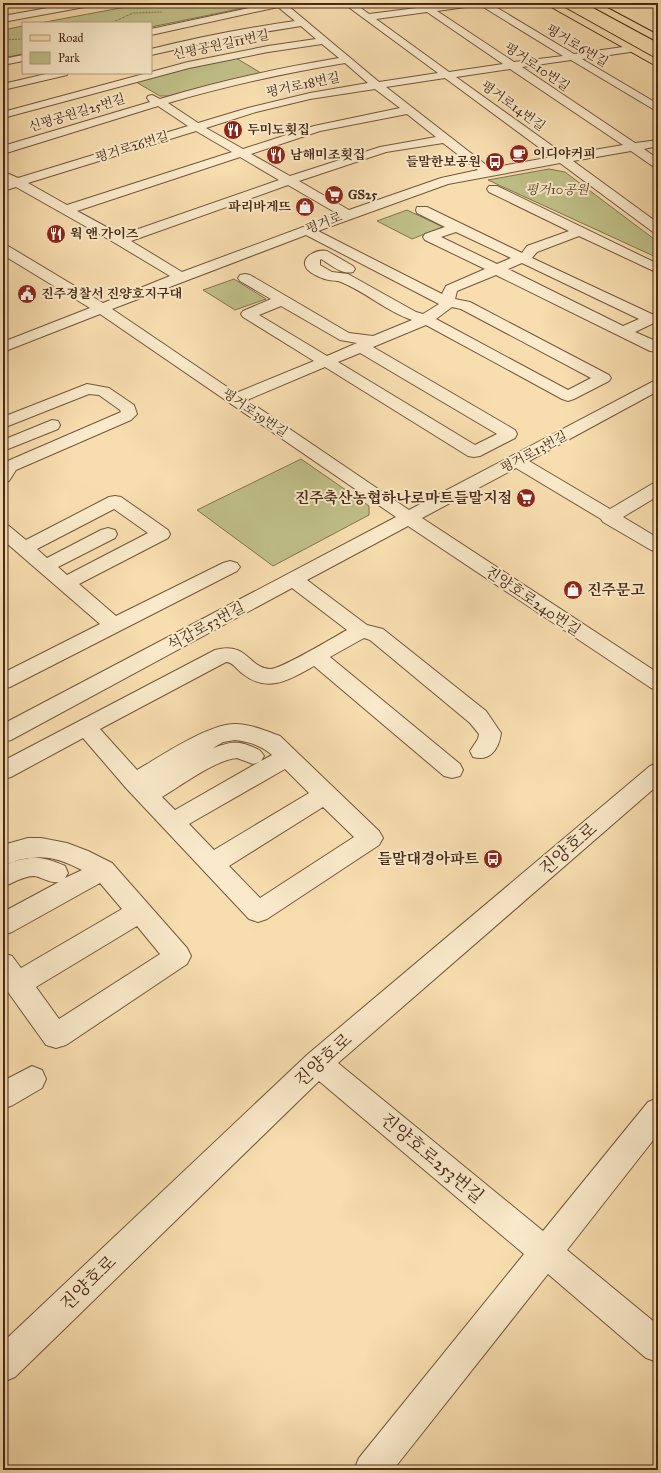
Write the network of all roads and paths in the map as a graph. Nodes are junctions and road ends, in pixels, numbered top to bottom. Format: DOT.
graph roads {
  1 [pos="90,3"];
  2 [pos="283,3"];
  3 [pos="348,3"];
  4 [pos="478,3"];
  5 [pos="483,3"];
  6 [pos="549,3"];
  7 [pos="560,3"];
  8 [pos="578,3"];
  9 [pos="591,3"];
  10 [pos="428,10"];
  11 [pos="368,17"];
  12 [pos="3,19"];
  13 [pos="303,23"];
  14 [pos="152,32"];
  15 [pos="22,39"];
  16 [pos="658,39"];
  17 [pos="3,40"];
  18 [pos="324,41"];
  19 [pos="658,47"];
  20 [pos="630,49"];
  21 [pos="152,52"];
  22 [pos="571,57"];
  23 [pos="22,58"];
  24 [pos="658,59"];
  25 [pos="347,60"];
  26 [pos="3,62"];
  27 [pos="658,64"];
  28 [pos="510,66"];
  29 [pos="58,74"];
  30 [pos="113,74"];
  31 [pos="447,75"];
  32 [pos="125,81"];
  33 [pos="377,85"];
  34 [pos="3,86"];
  35 [pos="159,102"];
  36 [pos="658,109"];
  37 [pos="409,110"];
  38 [pos="3,115"];
  39 [pos="196,127"];
  40 [pos="445,139"];
  41 [pos="658,142"];
  42 [pos="632,147"];
  43 [pos="3,150"];
  44 [pos="242,153"];
  45 [pos="562,159"];
  46 [pos="658,164"];
  47 [pos="488,172"];
  48 [pos="3,175"];
  49 [pos="289,180"];
  50 [pos="17,183"];
  51 [pos="3,187"];
  52 [pos="493,189"];
  53 [pos="66,210"];
  54 [pos="422,210"];
  55 [pos="348,215"];
  56 [pos="456,227"];
  57 [pos="658,229"];
  58 [pos="306,230"];
  59 [pos="580,231"];
  60 [pos="120,240"];
  61 [pos="3,249"];
  62 [pos="522,258"];
  63 [pos="348,269"];
  64 [pos="497,269"];
  65 [pos="658,269"];
  66 [pos="181,277"];
  67 [pos="245,278"];
  68 [pos="282,300"];
  69 [pos="447,302"];
  70 [pos="101,308"];
  71 [pos="425,320"];
  72 [pos="655,320"];
  73 [pos="623,332"];
  74 [pos="368,344"];
  75 [pos="3,347"];
  76 [pos="658,347"];
  77 [pos="326,362"];
  78 [pos="658,385"];
  79 [pos="235,399"];
  80 [pos="3,423"];
  81 [pos="52,425"];
  82 [pos="3,446"];
  83 [pos="517,461"];
  84 [pos="5,469"];
  85 [pos="658,488"];
  86 [pos="409,518"];
  87 [pos="609,518"];
  88 [pos="3,530"];
  89 [pos="108,534"];
  90 [pos="658,546"];
  91 [pos="24,548"];
  92 [pos="45,566"];
  93 [pos="230,567"];
  94 [pos="293,579"];
  95 [pos="66,583"];
  96 [pos="115,626"];
  97 [pos="361,631"];
  98 [pos="316,656"];
  99 [pos="3,682"];
  100 [pos="658,683"];
  101 [pos="86,727"];
  102 [pos="3,734"];
  103 [pos="481,751"];
  104 [pos="253,756"];
  105 [pos="287,757"];
  106 [pos="452,770"];
  107 [pos="3,771"];
  108 [pos="658,772"];
  109 [pos="141,788"];
  110 [pos="325,795"];
  111 [pos="173,822"];
  112 [pos="3,856"];
  113 [pos="212,864"];
  114 [pos="103,870"];
  115 [pos="56,873"];
  116 [pos="3,877"];
  117 [pos="139,912"];
  118 [pos="3,924"];
  119 [pos="10,974"];
  120 [pos="318,1063"];
  121 [pos="32,1079"];
  122 [pos="3,1096"];
  123 [pos="658,1112"];
  124 [pos="546,1252"];
  125 [pos="658,1346"];
  126 [pos="3,1365"];
  127 [pos="372,1470"];
  1 -- 12 [label="street"];
  2 -- 13 [label="street"];
  2 -- 14 [label="street"];
  3 -- 11 [label="street, 평거로14번길"];
  4 -- 10 [label="street"];
  5 -- 22 [label="street, 평거로6번길"];
  6 -- 20 [label="main road"];
  7 -- 24 [label="main road"];
  8 -- 19 [label="main road"];
  9 -- 16 [label="main road"];
  10 -- 11 [label="street"];
  10 -- 28 [label="street, 평거로10번길"];
  11 -- 31 [label="street, 평거로14번길"];
  13 -- 18 [label="street"];
  13 -- 21 [label="street, 신평공원길11번길"];
  15 -- 17 [label="path"];
  18 -- 25 [label="street"];
  18 -- 32 [label="street, 신평공원길11번길"];
  20 -- 22 [label="street, 평거로18번길"];
  20 -- 27 [label="main road"];
  22 -- 28 [label="street, 평거로18번길"];
  22 -- 36 [label="street, 평거로6번길"];
  23 -- 26 [label="street"];
  25 -- 33 [label="street"];
  25 -- 35 [label="street"];
  28 -- 31 [label="street, 평거로18번길"];
  28 -- 42 [label="street, 평거로10번길"];
  29 -- 34 [label="street"];
  30 -- 32 [label="street, 신평공원길25번길"];
  31 -- 33 [label="street, 평거로18번길"];
  31 -- 45 [label="street, 평거로14번길"];
  32 -- 35 [label="street, 신평공원길25번길"];
  32 -- 38 [label="street, 신평공원길25번길"];
  33 -- 37 [label="street"];
  33 -- 39 [label="street, 평거로18번길"];
  35 -- 39 [label="street, 신평공원길25번길"];
  35 -- 43 [label="street, 신평공원길25번길"];
  37 -- 40 [label="street"];
  37 -- 44 [label="street"];
  39 -- 44 [label="street"];
  39 -- 50 [label="street, 평거로26번길"];
  40 -- 47 [label="street"];
  40 -- 49 [label="street"];
  41 -- 42 [label="street, 평거로"];
  42 -- 45 [label="street, 평거로"];
  42 -- 46 [label="street, 평거로10번길"];
  44 -- 49 [label="street"];
  44 -- 53 [label="street"];
  45 -- 47 [label="street, 평거로"];
  45 -- 57 [label="street"];
  47 -- 55 [label="street, 평거로"];
  48 -- 50 [label="street"];
  49 -- 55 [label="street"];
  49 -- 60 [label="street"];
  50 -- 51 [label="street, 평거로26번길"];
  50 -- 53 [label="street"];
  52 -- 59 [label="street"];
  53 -- 60 [label="street"];
  54 -- 56 [label="street"];
  55 -- 58 [label="street, 평거로"];
  56 -- 62 [label="street"];
  56 -- 64 [label="street"];
  58 -- 66 [label="street, 평거로"];
  58 -- 69 [label="street"];
  59 -- 62 [label="street"];
  59 -- 65 [label="street"];
  60 -- 66 [label="street"];
  61 -- 70 [label="street, 평거로39번길"];
  62 -- 64 [label="street"];
  62 -- 72 [label="street"];
  63 -- 71 [label="street"];
  64 -- 69 [label="street"];
  64 -- 73 [label="street"];
  66 -- 70 [label="street, 평거로"];
  67 -- 68 [label="street"];
  68 -- 74 [label="street"];
  68 -- 77 [label="street"];
  69 -- 71 [label="street"];
  69 -- 71 [label="street"];
  70 -- 75 [label="street, 평거로"];
  70 -- 79 [label="street, 평거로39번길"];
  71 -- 74 [label="street"];
  72 -- 73 [label="street"];
  73 -- 76 [label="street"];
  74 -- 77 [label="street"];
  74 -- 77 [label="street"];
  77 -- 79 [label="street"];
  78 -- 83 [label="street, 평거로13번길"];
  79 -- 86 [label="street, 평거로39번길"];
  80 -- 84 [label="street"];
  81 -- 82 [label="street"];
  83 -- 86 [label="street, 평거로13번길"];
  83 -- 87 [label="street"];
  85 -- 87 [label="street"];
  86 -- 94 [label="street, 석갑로53번길"];
  86 -- 100 [label="street, 진양호로240번길"];
  87 -- 90 [label="street"];
  88 -- 91 [label="street"];
  89 -- 92 [label="street"];
  91 -- 92 [label="street"];
  91 -- 95 [label="street"];
  92 -- 95 [label="street"];
  93 -- 96 [label="street"];
  94 -- 97 [label="street"];
  94 -- 102 [label="street, 석갑로53번길"];
  95 -- 96 [label="street"];
  96 -- 99 [label="street"];
  97 -- 98 [label="street"];
  97 -- 103 [label="street"];
  98 -- 101 [label="street"];
  98 -- 106 [label="street"];
  101 -- 107 [label="street"];
  101 -- 109 [label="street"];
  104 -- 109 [label="street"];
  105 -- 109 [label="street"];
  105 -- 110 [label="street"];
  105 -- 111 [label="street"];
  108 -- 120 [label="street, 진양호로"];
  109 -- 111 [label="street"];
  110 -- 113 [label="street"];
  110 -- 113 [label="street"];
  111 -- 113 [label="street"];
  112 -- 114 [label="street"];
  114 -- 117 [label="street"];
  114 -- 118 [label="street"];
  115 -- 116 [label="street"];
  117 -- 119 [label="street"];
  117 -- 119 [label="street"];
  120 -- 124 [label="street, 진양호로253번길"];
  120 -- 126 [label="street, 진양호로"];
  121 -- 122 [label="street"];
  123 -- 124 [label="street"];
  124 -- 125 [label="street, 진양호로253번길"];
  124 -- 127 [label="street"];
}
